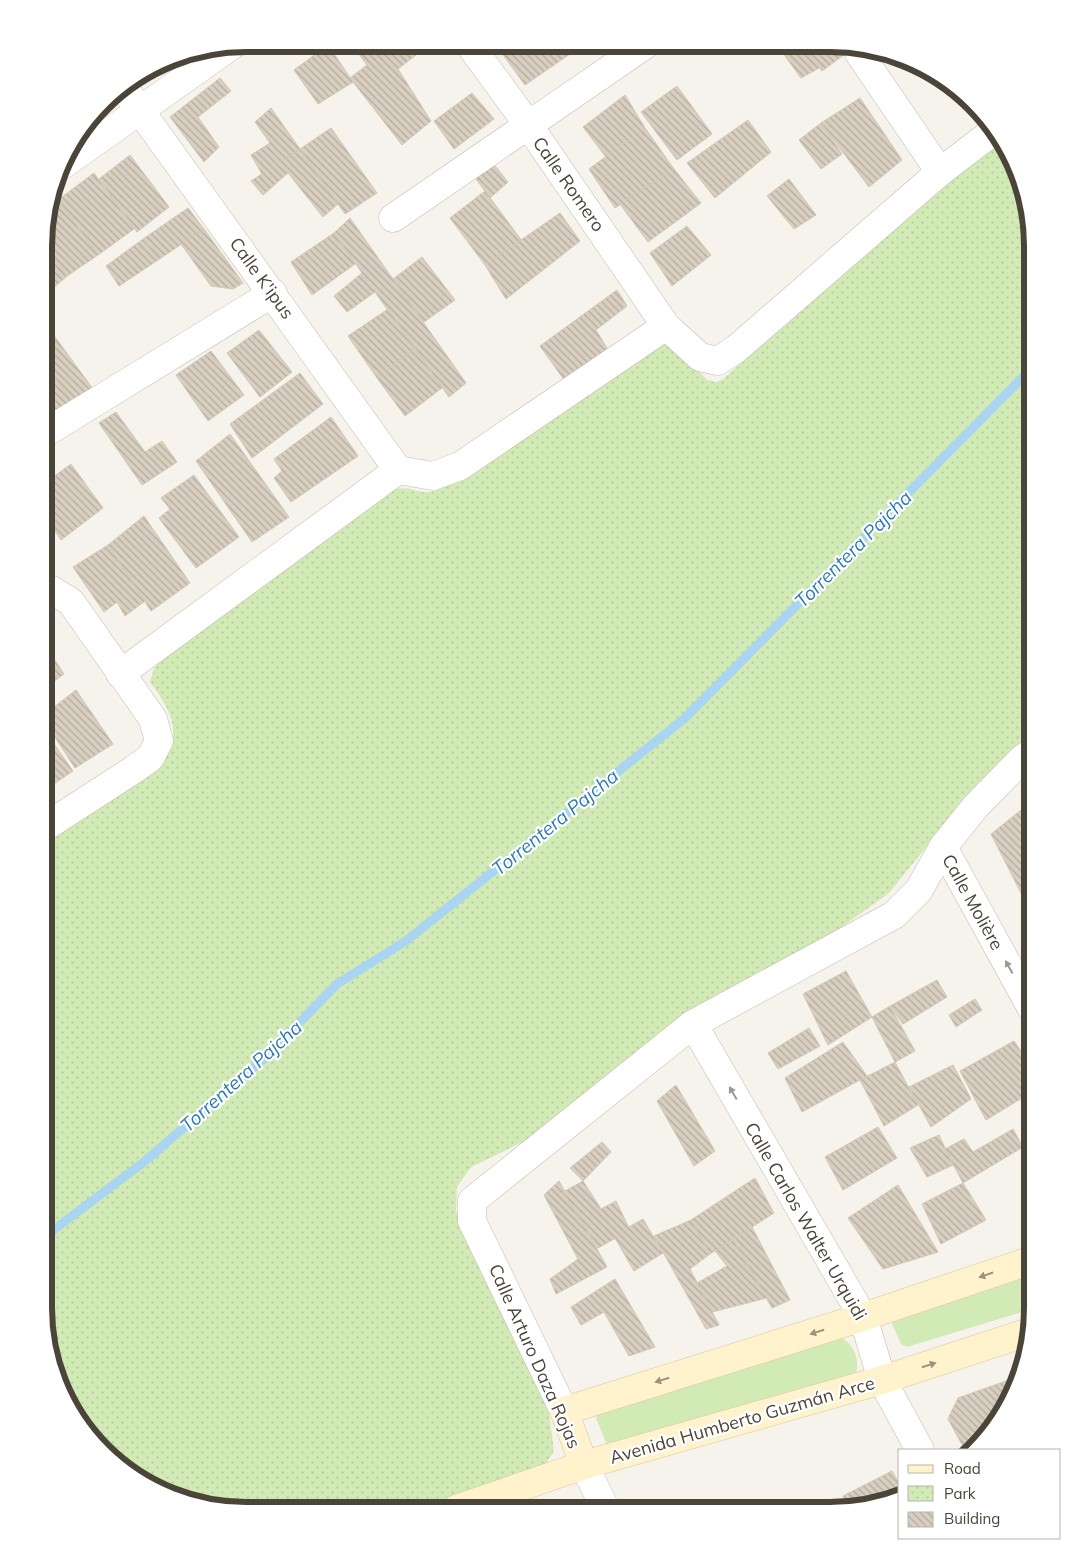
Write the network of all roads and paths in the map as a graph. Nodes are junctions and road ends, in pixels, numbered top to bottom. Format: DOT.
graph roads {
  1 [pos="475,52"];
  2 [pos="635,52"];
  3 [pos="219,54"];
  4 [pos="860,55"];
  5 [pos="128,93"];
  6 [pos="141,110"];
  7 [pos="529,126"];
  8 [pos="988,135"];
  9 [pos="76,156"];
  10 [pos="940,172"];
  11 [pos="393,218"];
  12 [pos="273,293"];
  13 [pos="666,326"];
  14 [pos="52,429"];
  15 [pos="398,470"];
  16 [pos="52,590"];
  17 [pos="120,674"];
  18 [pos="1024,758"];
  19 [pos="52,822"];
  20 [pos="943,847"];
  21 [pos="1024,994"];
  22 [pos="693,1024"];
  23 [pos="1024,1263"];
  24 [pos="863,1317"];
  25 [pos="1022,1335"];
  26 [pos="882,1380"];
  27 [pos="564,1411"];
  28 [pos="919,1449"];
  29 [pos="584,1466"];
  30 [pos="477,1502"];
  31 [pos="602,1502"];
  1 -- 7 [label="street, Calle Romero"];
  2 -- 7 [label="street"];
  3 -- 6 [label="street"];
  4 -- 10 [label="street"];
  5 -- 6 [label="street, Calle K'ipus"];
  6 -- 9 [label="street"];
  6 -- 12 [label="street, Calle K'ipus"];
  7 -- 11 [label="street"];
  7 -- 13 [label="street, Calle Romero"];
  8 -- 10 [label="street"];
  10 -- 13 [label="street, Calle Romero"];
  12 -- 14 [label="street"];
  12 -- 15 [label="street, Calle K'ipus"];
  13 -- 15 [label="street"];
  15 -- 17 [label="street"];
  16 -- 17 [label="street"];
  17 -- 19 [label="street"];
  18 -- 20 [label="street"];
  21 -- 20 [label="street, Calle Molière, one-way"];
  20 -- 22 [label="street"];
  24 -- 22 [label="street, Calle Carlos Walter Urquidi, one-way"];
  22 -- 27 [label="street, Calle Arturo Daza Rojas"];
  23 -- 24 [label="main road, one-way"];
  24 -- 26 [label="street, Calle Carlos Walter Urquidi"];
  24 -- 27 [label="main road, one-way"];
  26 -- 25 [label="main road, Avenida Humberto Guzmán Arce, one-way"];
  26 -- 28 [label="street, Calle Carlos Walter Urquidi"];
  26 -- 29 [label="main road, Avenida Humberto Guzmán Arce"];
  27 -- 29 [label="main road, Calle Arturo Daza Rojas"];
  29 -- 30 [label="main road, Avenida Humberto Guzmán Arce"];
  29 -- 31 [label="street, Calle Arturo Daza Rojas"];
}
